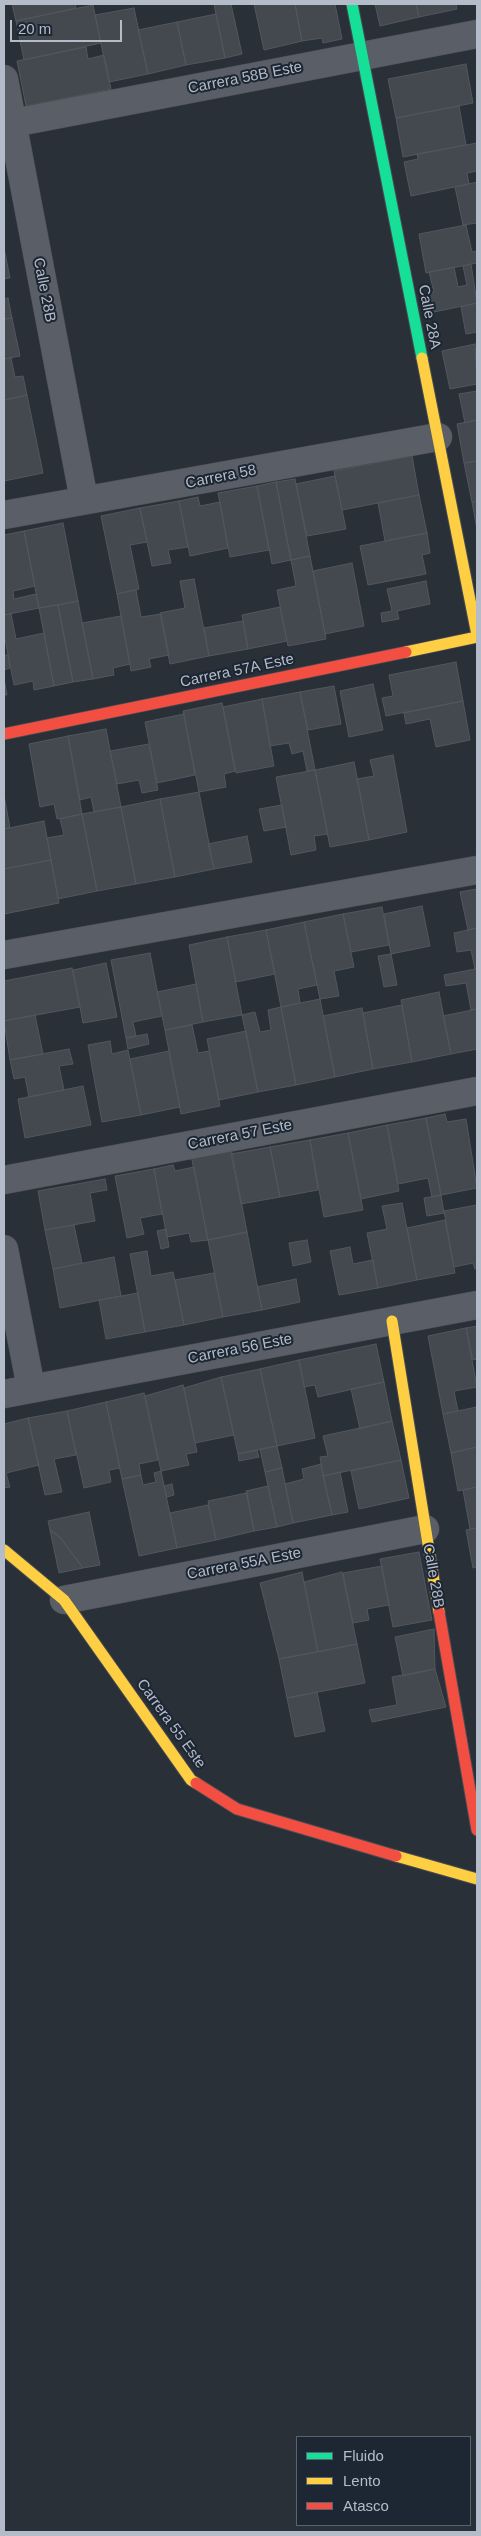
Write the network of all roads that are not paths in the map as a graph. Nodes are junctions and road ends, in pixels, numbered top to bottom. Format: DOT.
graph roads {
  1 [pos="352,4"];
  2 [pos="477,34"];
  3 [pos="362,56"];
  4 [pos="4,79"];
  5 [pos="13,123"];
  6 [pos="438,437"];
  7 [pos="84,500"];
  8 [pos="4,515"];
  9 [pos="477,636"];
  10 [pos="4,734"];
  11 [pos="477,870"];
  12 [pos="4,955"];
  13 [pos="477,1091"];
  14 [pos="4,1180"];
  15 [pos="4,1249"];
  16 [pos="477,1305"];
  17 [pos="392,1321"];
  18 [pos="31,1388"];
  19 [pos="4,1394"];
  20 [pos="425,1529"];
  21 [pos="4,1550"];
  22 [pos="64,1600"];
  23 [pos="477,1830"];
  24 [pos="477,1879"];
  1 -- 3 [label="street, Calle 28A"];
  2 -- 3 [label="street, Carrera 58B Este"];
  3 -- 5 [label="street, Carrera 58B Este"];
  3 -- 6 [label="street, Calle 28A"];
  4 -- 5 [label="street, Calle 28B"];
  5 -- 7 [label="street, Calle 28B"];
  6 -- 7 [label="street, Carrera 58"];
  6 -- 9 [label="street, Calle 28A"];
  7 -- 8 [label="street, Carrera 58"];
  9 -- 10 [label="street, Carrera 57A Este"];
  11 -- 12 [label="street"];
  13 -- 14 [label="street, Carrera 57 Este"];
  15 -- 18 [label="street"];
  16 -- 17 [label="street, Carrera 56 Este"];
  17 -- 18 [label="street, Carrera 56 Este"];
  17 -- 20 [label="street, Calle 28B"];
  18 -- 19 [label="street, Carrera 56 Este"];
  20 -- 22 [label="street, Carrera 55A Este"];
  20 -- 23 [label="street, Calle 28B"];
  21 -- 22 [label="street, Carrera 55 Este"];
  22 -- 24 [label="street, Carrera 55 Este"];
}
